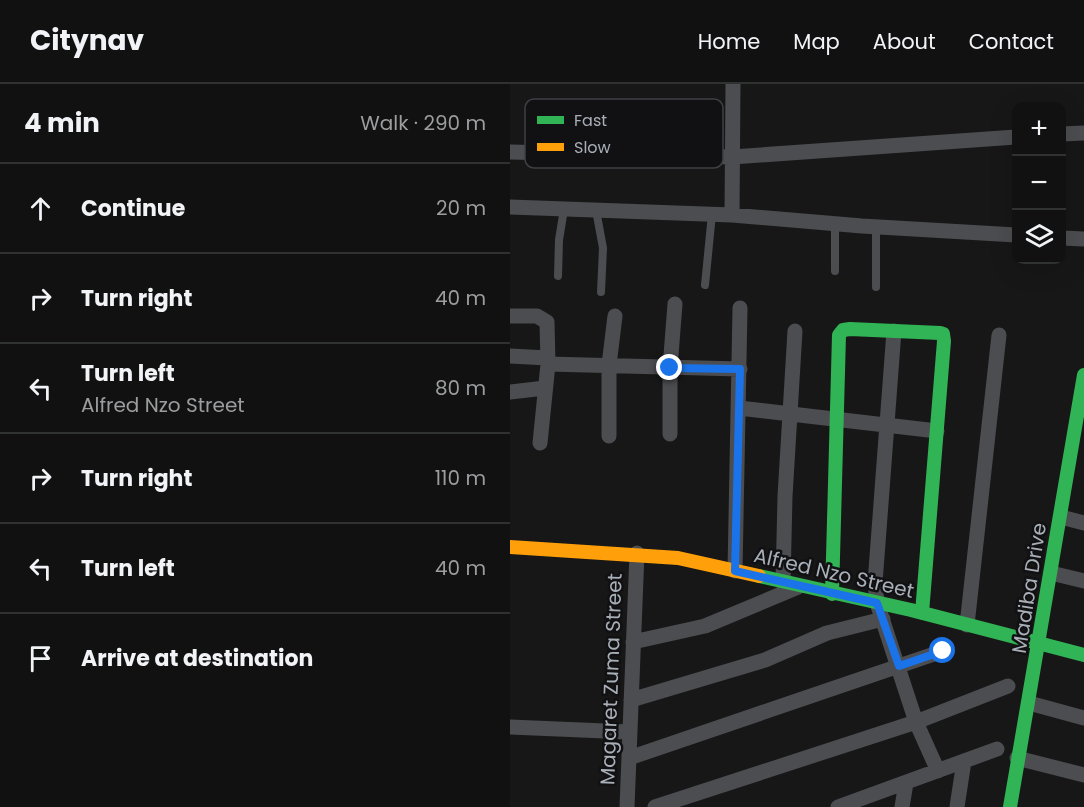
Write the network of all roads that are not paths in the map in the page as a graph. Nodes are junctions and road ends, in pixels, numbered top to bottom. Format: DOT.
graph roads {
  1 [pos="733,84"];
  2 [pos="1084,133"];
  3 [pos="1066,134"];
  4 [pos="1012,137"];
  5 [pos="510,152"];
  6 [pos="525,152"];
  7 [pos="723,157"];
  8 [pos="732,157"];
  9 [pos="510,207"];
  10 [pos="564,209"];
  11 [pos="596,210"];
  12 [pos="712,214"];
  13 [pos="732,214"];
  14 [pos="835,224"];
  15 [pos="876,227"];
  16 [pos="1012,236"];
  17 [pos="1066,238"];
  18 [pos="1084,239"];
  19 [pos="835,271"];
  20 [pos="558,276"];
  21 [pos="705,285"];
  22 [pos="876,287"];
  23 [pos="601,292"];
  24 [pos="675,304"];
  25 [pos="740,308"];
  26 [pos="510,316"];
  27 [pos="615,316"];
  28 [pos="795,331"];
  29 [pos="894,331"];
  30 [pos="999,335"];
  31 [pos="510,356"];
  32 [pos="548,361"];
  33 [pos="609,365"];
  34 [pos="670,368"];
  35 [pos="740,369"];
  36 [pos="1084,375"];
  37 [pos="545,388"];
  38 [pos="510,392"];
  39 [pos="739,408"];
  40 [pos="1081,411"];
  41 [pos="789,414"];
  42 [pos="836,421"];
  43 [pos="888,427"];
  44 [pos="937,431"];
  45 [pos="670,434"];
  46 [pos="609,436"];
  47 [pos="540,443"];
  48 [pos="1077,462"];
  49 [pos="1060,518"];
  50 [pos="1084,523"];
  51 [pos="510,547"];
  52 [pos="637,553"];
  53 [pos="735,571"];
  54 [pos="1051,573"];
  55 [pos="1084,581"];
  56 [pos="791,585"];
  57 [pos="832,594"];
  58 [pos="877,603"];
  59 [pos="921,613"];
  60 [pos="883,619"];
  61 [pos="967,625"];
  62 [pos="633,642"];
  63 [pos="1040,644"];
  64 [pos="943,651"];
  65 [pos="1084,655"];
  66 [pos="899,666"];
  67 [pos="1008,686"];
  68 [pos="631,700"];
  69 [pos="1029,703"];
  70 [pos="1084,718"];
  71 [pos="916,722"];
  72 [pos="510,727"];
  73 [pos="629,732"];
  74 [pos="997,749"];
  75 [pos="629,758"];
  76 [pos="1017,758"];
  77 [pos="964,761"];
  78 [pos="938,771"];
  79 [pos="1084,776"];
  80 [pos="906,783"];
  81 [pos="841,806"];
  82 [pos="627,807"];
  83 [pos="655,807"];
  84 [pos="902,807"];
  85 [pos="957,807"];
  86 [pos="1010,807"];
  1 -- 8 [label="street"];
  2 -- 3 [label="street"];
  4 -- 8 [label="street"];
  5 -- 6 [label="street"];
  7 -- 8 [label="street"];
  8 -- 13 [label="street"];
  9 -- 10 [label="street"];
  10 -- 11 [label="street"];
  10 -- 20 [label="lane"];
  11 -- 12 [label="street"];
  11 -- 23 [label="lane"];
  12 -- 13 [label="street"];
  12 -- 21 [label="lane"];
  13 -- 14 [label="street"];
  14 -- 15 [label="street"];
  14 -- 19 [label="lane"];
  15 -- 16 [label="street"];
  15 -- 22 [label="lane"];
  17 -- 18 [label="street"];
  24 -- 34 [label="street"];
  25 -- 35 [label="street"];
  26 -- 32 [label="street"];
  27 -- 33 [label="street"];
  28 -- 41 [label="street"];
  29 -- 42 [label="street"];
  29 -- 43 [label="street"];
  29 -- 44 [label="street"];
  30 -- 61 [label="street"];
  31 -- 32 [label="street"];
  32 -- 33 [label="street"];
  32 -- 37 [label="street"];
  33 -- 34 [label="street"];
  33 -- 46 [label="street"];
  34 -- 35 [label="street"];
  34 -- 45 [label="street"];
  35 -- 39 [label="street"];
  36 -- 40 [label="street, Madiba Drive"];
  37 -- 38 [label="street"];
  37 -- 47 [label="street"];
  39 -- 41 [label="street"];
  39 -- 53 [label="street"];
  40 -- 48 [label="street, Madiba Drive"];
  41 -- 42 [label="street"];
  41 -- 56 [label="street"];
  42 -- 43 [label="street"];
  42 -- 57 [label="street"];
  43 -- 44 [label="street"];
  43 -- 58 [label="street"];
  44 -- 59 [label="street"];
  48 -- 49 [label="street, Madiba Drive"];
  49 -- 50 [label="street"];
  49 -- 54 [label="street, Madiba Drive"];
  51 -- 52 [label="street, Alfred Nzo Street"];
  52 -- 53 [label="street, Alfred Nzo Street"];
  52 -- 62 [label="street, Magaret Zuma Street"];
  53 -- 56 [label="street, Alfred Nzo Street"];
  54 -- 55 [label="street"];
  54 -- 63 [label="street, Madiba Drive"];
  56 -- 57 [label="street, Alfred Nzo Street"];
  56 -- 62 [label="street"];
  57 -- 58 [label="street, Alfred Nzo Street"];
  58 -- 59 [label="street, Alfred Nzo Street"];
  58 -- 60 [label="street"];
  59 -- 61 [label="street, Alfred Nzo Street"];
  60 -- 66 [label="street"];
  60 -- 68 [label="street"];
  61 -- 63 [label="street, Alfred Nzo Street"];
  62 -- 68 [label="street, Magaret Zuma Street"];
  63 -- 65 [label="street, Alfred Nzo Street"];
  63 -- 69 [label="street, Madiba Drive"];
  64 -- 66 [label="street"];
  66 -- 71 [label="street"];
  66 -- 75 [label="street"];
  67 -- 71 [label="street"];
  68 -- 73 [label="street, Magaret Zuma Street"];
  69 -- 70 [label="street"];
  69 -- 76 [label="street, Madiba Drive"];
  71 -- 78 [label="street"];
  71 -- 83 [label="street"];
  72 -- 73 [label="street"];
  73 -- 75 [label="street, Magaret Zuma Street"];
  74 -- 77 [label="street"];
  75 -- 82 [label="street, Magaret Zuma Street"];
  76 -- 79 [label="street"];
  76 -- 86 [label="street, Madiba Drive"];
  77 -- 78 [label="street"];
  77 -- 85 [label="street"];
  78 -- 80 [label="street"];
  80 -- 81 [label="street"];
  80 -- 84 [label="street"];
}
